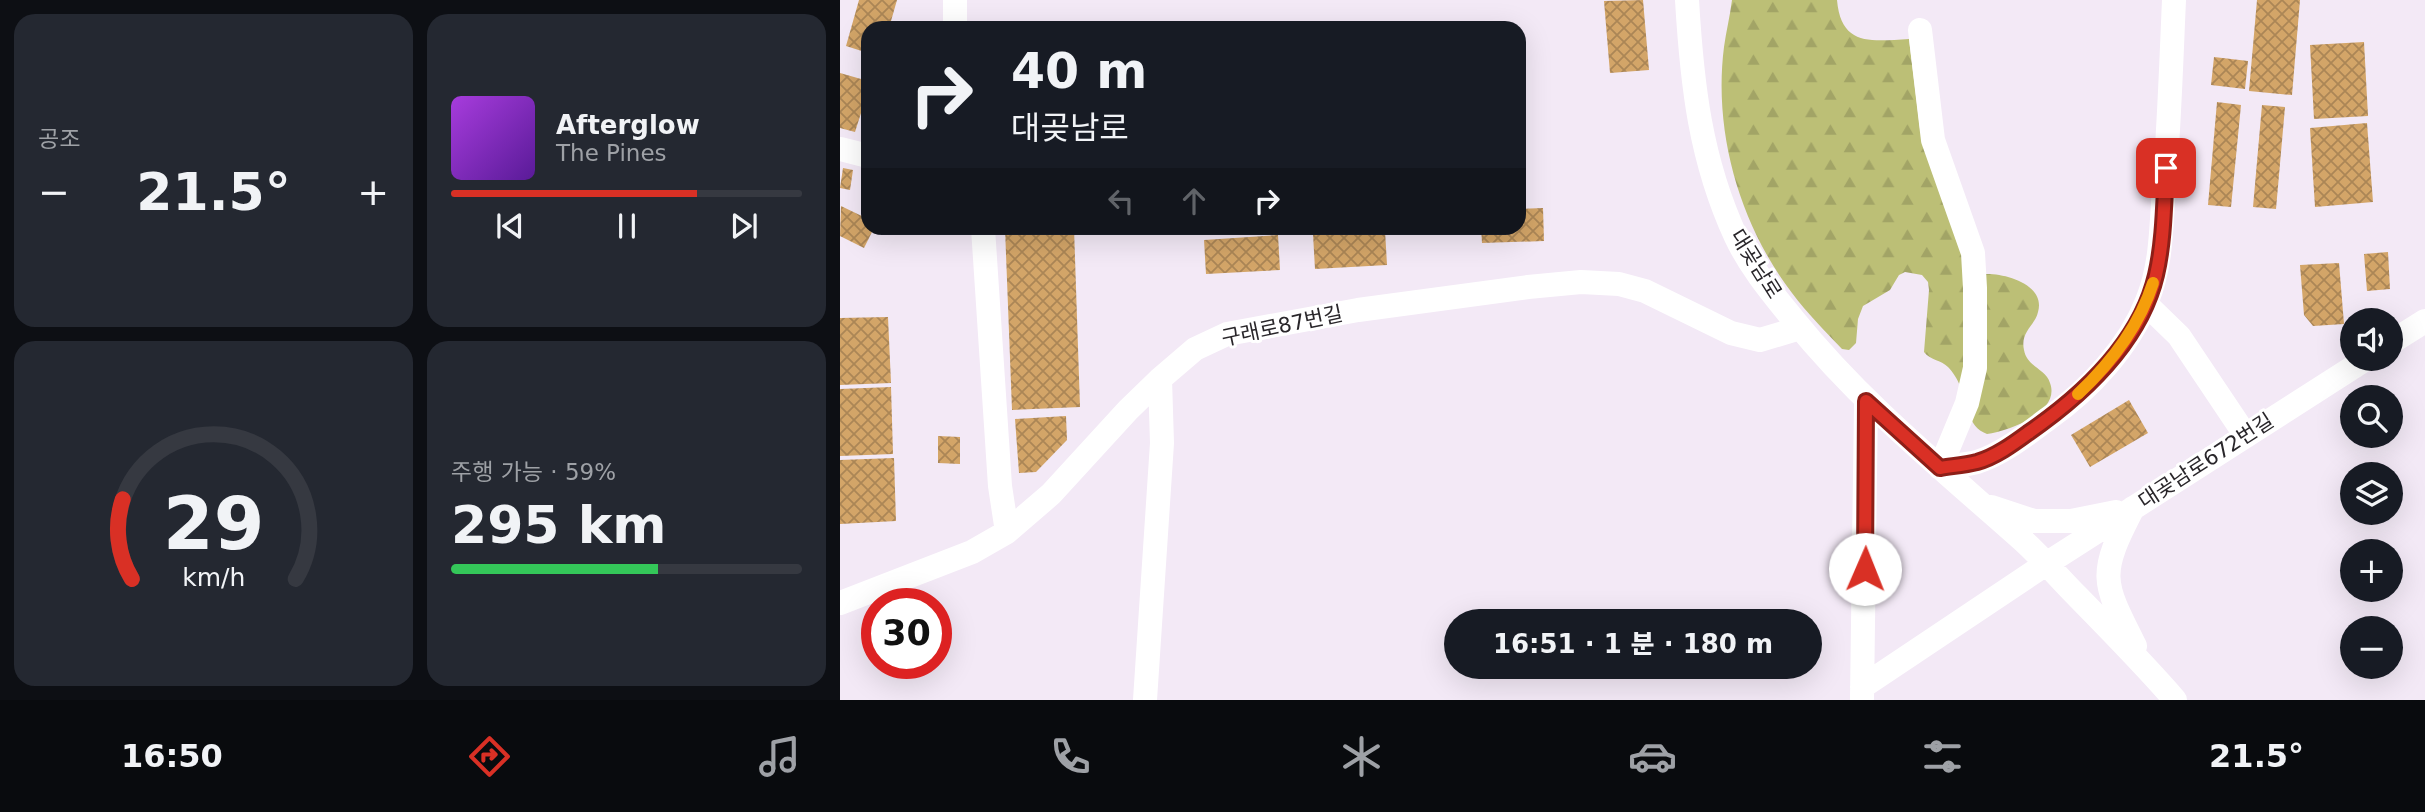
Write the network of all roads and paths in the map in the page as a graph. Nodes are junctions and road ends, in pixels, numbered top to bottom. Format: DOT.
graph roads {
  1 [pos="955,0"];
  2 [pos="1687,0"];
  3 [pos="2174,0"];
  4 [pos="956,21"];
  5 [pos="1920,30"];
  6 [pos="840,149"];
  7 [pos="861,154"];
  8 [pos="983,235"];
  9 [pos="2146,304"];
  10 [pos="2425,321"];
  11 [pos="1800,328"];
  12 [pos="2403,335"];
  13 [pos="2347,371"];
  14 [pos="1160,379"];
  15 [pos="1866,401"];
  16 [pos="2246,436"];
  17 [pos="1940,468"];
  18 [pos="1980,504"];
  19 [pos="2134,508"];
  20 [pos="1007,532"];
  21 [pos="2046,564"];
  22 [pos="840,603"];
  23 [pos="2147,667"];
  24 [pos="1862,694"];
  25 [pos="1145,700"];
  26 [pos="2175,700"];
  1 -- 4 [label="street"];
  2 -- 11 [label="street, 대곶남로"];
  3 -- 9 [label="street"];
  5 -- 17 [label="street"];
  6 -- 7 [label="street"];
  8 -- 20 [label="street"];
  9 -- 16 [label="street"];
  9 -- 17 [label="street"];
  10 -- 12 [label="street"];
  11 -- 14 [label="street, 구래로87번길"];
  11 -- 15 [label="street, 대곶남로"];
  13 -- 16 [label="street, 대곶남로672번길"];
  14 -- 20 [label="street, 구래로87번길"];
  14 -- 25 [label="street"];
  15 -- 17 [label="street, 대곶남로"];
  15 -- 24 [label="street"];
  16 -- 19 [label="street, 대곶남로672번길"];
  17 -- 18 [label="street, 대곶남로"];
  18 -- 19 [label="street"];
  18 -- 21 [label="street, 대곶남로"];
  19 -- 21 [label="street, 대곶남로672번길"];
  19 -- 23 [label="street"];
  20 -- 22 [label="street, 구래로87번길"];
  21 -- 23 [label="street, 대곶남로"];
  21 -- 24 [label="street, 대곶남로672번길"];
  23 -- 26 [label="street, 대곶남로"];
}
